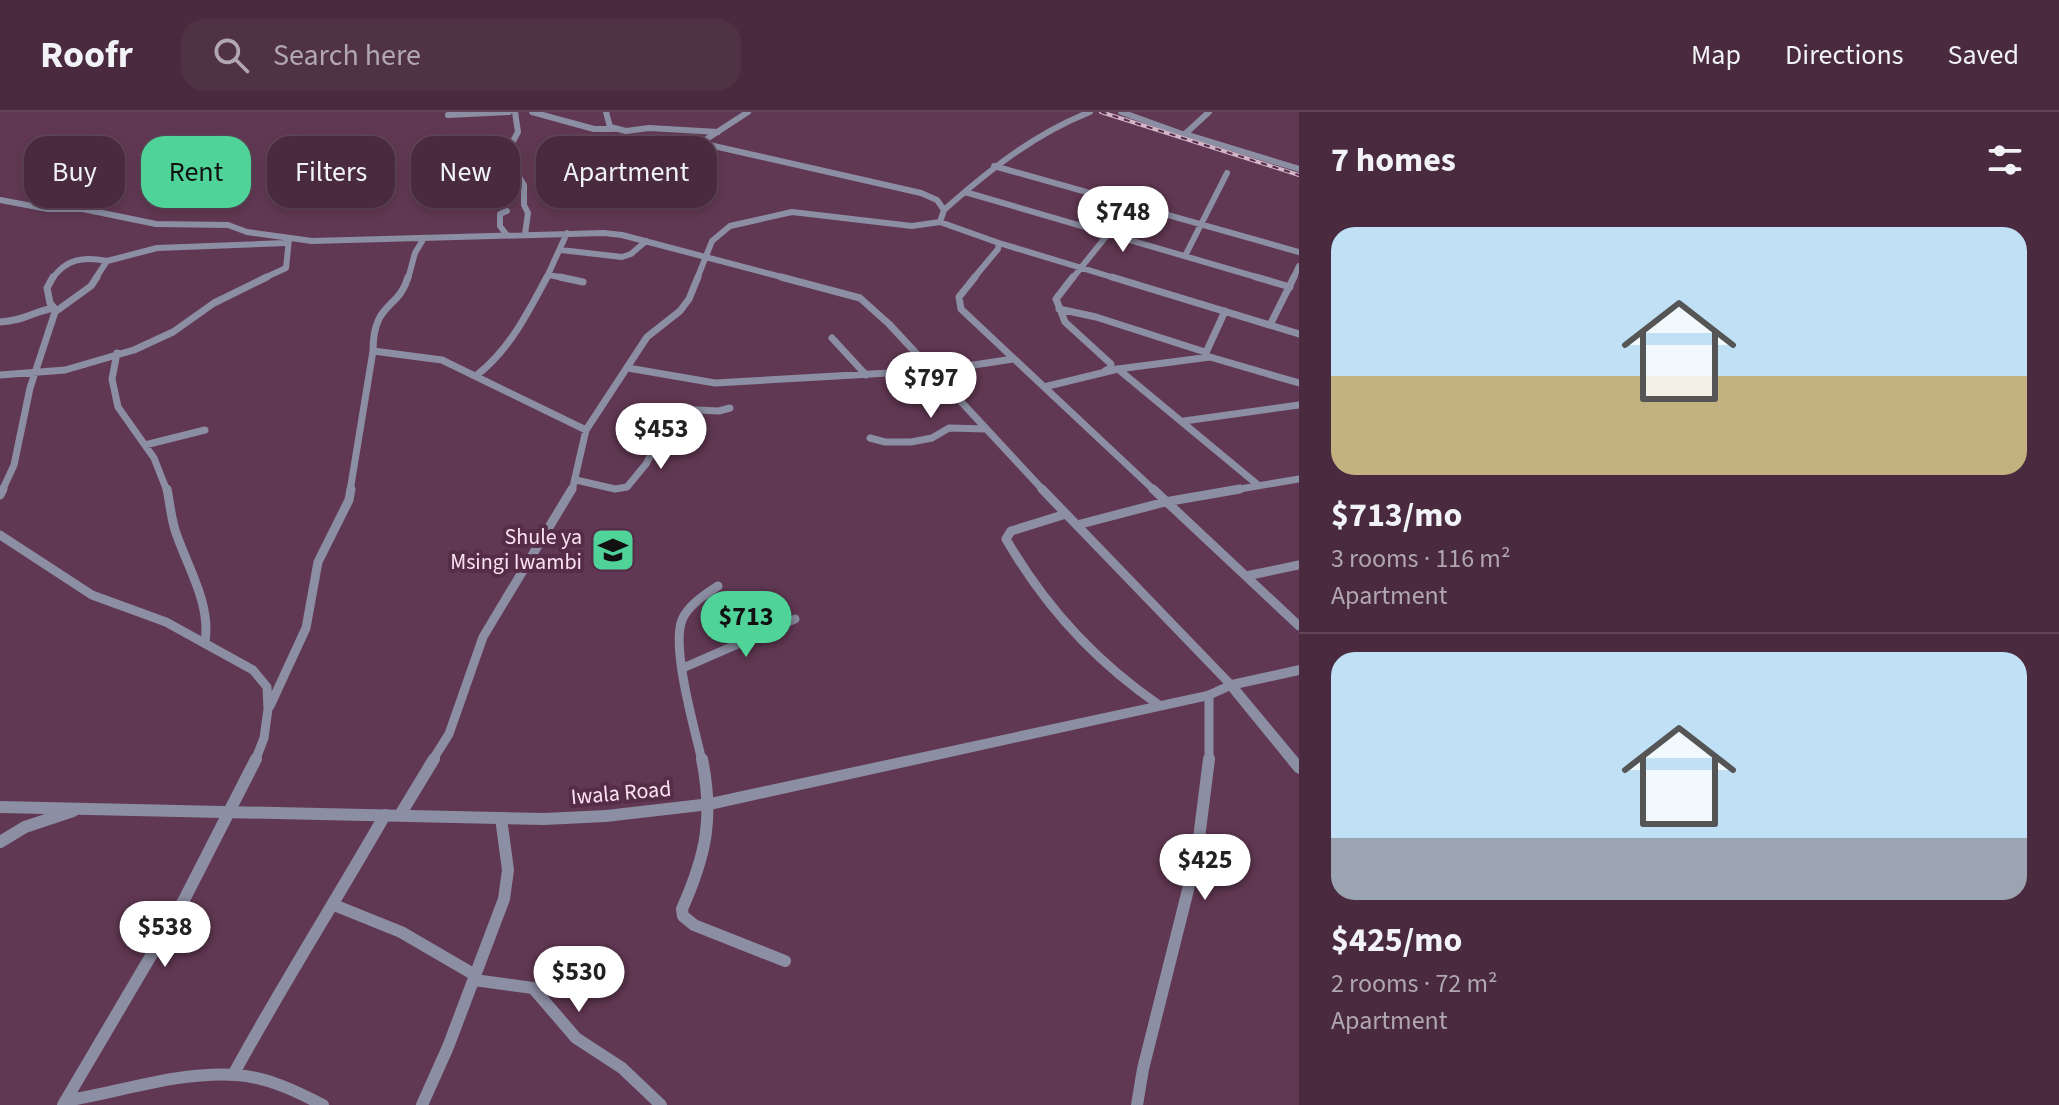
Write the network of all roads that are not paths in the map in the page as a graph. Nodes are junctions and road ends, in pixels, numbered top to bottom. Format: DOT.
graph roads {
  1 [pos="509,112"];
  2 [pos="515,112"];
  3 [pos="532,112"];
  4 [pos="606,112"];
  5 [pos="748,112"];
  6 [pos="1090,112"];
  7 [pos="1121,112"];
  8 [pos="1209,112"];
  9 [pos="448,115"];
  10 [pos="614,129"];
  11 [pos="718,132"];
  12 [pos="1185,135"];
  13 [pos="994,166"];
  14 [pos="1299,169"];
  15 [pos="1227,173"];
  16 [pos="965,192"];
  17 [pos="0,200"];
  18 [pos="944,210"];
  19 [pos="507,211"];
  20 [pos="940,222"];
  21 [pos="1203,223"];
  22 [pos="567,233"];
  23 [pos="506,234"];
  24 [pos="525,234"];
  25 [pos="1108,234"];
  26 [pos="424,238"];
  27 [pos="288,241"];
  28 [pos="646,241"];
  29 [pos="999,243"];
  30 [pos="561,250"];
  31 [pos="1299,252"];
  32 [pos="1185,256"];
  33 [pos="706,258"];
  34 [pos="107,261"];
  35 [pos="1299,266"];
  36 [pos="1079,267"];
  37 [pos="549,275"];
  38 [pos="583,282"];
  39 [pos="1290,287"];
  40 [pos="55,309"];
  41 [pos="1059,309"];
  42 [pos="1225,311"];
  43 [pos="0,322"];
  44 [pos="1270,325"];
  45 [pos="1299,334"];
  46 [pos="832,338"];
  47 [pos="373,351"];
  48 [pos="117,353"];
  49 [pos="1205,355"];
  50 [pos="1013,359"];
  51 [pos="628,368"];
  52 [pos="1118,369"];
  53 [pos="932,371"];
  54 [pos="1105,371"];
  55 [pos="0,375"];
  56 [pos="477,375"];
  57 [pos="866,375"];
  58 [pos="34,376"];
  59 [pos="1299,383"];
  60 [pos="1044,387"];
  61 [pos="1299,405"];
  62 [pos="730,408"];
  63 [pos="1184,421"];
  64 [pos="986,429"];
  65 [pos="205,430"];
  66 [pos="586,430"];
  67 [pos="870,438"];
  68 [pos="145,445"];
  69 [pos="1299,479"];
  70 [pos="576,480"];
  71 [pos="1258,485"];
  72 [pos="0,495"];
  73 [pos="1165,502"];
  74 [pos="1066,514"];
  75 [pos="1077,525"];
  76 [pos="0,535"];
  77 [pos="1299,565"];
  78 [pos="1246,576"];
  79 [pos="718,586"];
  80 [pos="795,619"];
  81 [pos="1299,626"];
  82 [pos="205,642"];
  83 [pos="683,668"];
  84 [pos="1299,670"];
  85 [pos="1231,685"];
  86 [pos="1209,695"];
  87 [pos="1159,705"];
  88 [pos="268,709"];
  89 [pos="1299,768"];
  90 [pos="710,804"];
  91 [pos="0,807"];
  92 [pos="73,811"];
  93 [pos="232,811"];
  94 [pos="385,815"];
  95 [pos="400,815"];
  96 [pos="501,818"];
  97 [pos="0,842"];
  98 [pos="334,905"];
  99 [pos="785,961"];
  100 [pos="474,978"];
  101 [pos="233,1075"];
  102 [pos="64,1103"];
  103 [pos="323,1105"];
  104 [pos="422,1105"];
  105 [pos="661,1105"];
  106 [pos="1137,1105"];
  1 -- 9 [label="street"];
  2 -- 24 [label="street"];
  3 -- 10 [label="street"];
  4 -- 10 [label="street"];
  5 -- 11 [label="street"];
  6 -- 13 [label="street"];
  7 -- 12 [label="street"];
  8 -- 12 [label="street"];
  10 -- 11 [label="street"];
  11 -- 18 [label="street"];
  12 -- 14 [label="street"];
  13 -- 16 [label="street"];
  13 -- 21 [label="street"];
  15 -- 21 [label="street"];
  16 -- 18 [label="street"];
  16 -- 25 [label="street"];
  17 -- 27 [label="street"];
  18 -- 20 [label="street"];
  19 -- 23 [label="street"];
  20 -- 29 [label="street"];
  20 -- 33 [label="street"];
  21 -- 31 [label="street"];
  21 -- 32 [label="street"];
  22 -- 24 [label="street"];
  22 -- 28 [label="street"];
  22 -- 30 [label="street"];
  23 -- 24 [label="street"];
  23 -- 26 [label="street"];
  25 -- 32 [label="street"];
  25 -- 36 [label="street"];
  26 -- 27 [label="street"];
  26 -- 47 [label="street"];
  27 -- 34 [label="street"];
  27 -- 48 [label="street"];
  28 -- 30 [label="street"];
  28 -- 33 [label="street"];
  29 -- 36 [label="street"];
  29 -- 50 [label="street"];
  30 -- 37 [label="street"];
  32 -- 39 [label="street"];
  33 -- 51 [label="street"];
  33 -- 53 [label="street"];
  34 -- 40 [label="street"];
  34 -- 40 [label="street"];
  35 -- 39 [label="street"];
  36 -- 41 [label="street"];
  36 -- 42 [label="street"];
  37 -- 38 [label="street"];
  37 -- 56 [label="street"];
  39 -- 44 [label="street"];
  40 -- 43 [label="street"];
  40 -- 58 [label="street"];
  41 -- 49 [label="street"];
  41 -- 54 [label="street"];
  42 -- 44 [label="street"];
  42 -- 49 [label="street"];
  44 -- 45 [label="street"];
  46 -- 57 [label="street"];
  47 -- 56 [label="street"];
  47 -- 88 [label="street"];
  48 -- 58 [label="street"];
  48 -- 68 [label="street"];
  49 -- 52 [label="street"];
  49 -- 59 [label="street"];
  50 -- 53 [label="street"];
  50 -- 60 [label="street"];
  51 -- 57 [label="street"];
  51 -- 66 [label="street"];
  52 -- 54 [label="street"];
  52 -- 63 [label="street"];
  53 -- 57 [label="street"];
  53 -- 64 [label="street"];
  54 -- 60 [label="street"];
  55 -- 58 [label="street"];
  56 -- 66 [label="street"];
  58 -- 72 [label="street"];
  60 -- 73 [label="street"];
  61 -- 63 [label="street"];
  62 -- 70 [label="street"];
  63 -- 71 [label="street"];
  64 -- 67 [label="street"];
  64 -- 74 [label="street"];
  65 -- 68 [label="street"];
  66 -- 70 [label="street"];
  68 -- 82 [label="street"];
  69 -- 71 [label="street"];
  70 -- 95 [label="street"];
  71 -- 73 [label="street"];
  73 -- 75 [label="street"];
  73 -- 78 [label="street"];
  74 -- 75 [label="street"];
  74 -- 87 [label="street"];
  75 -- 85 [label="street"];
  76 -- 82 [label="street"];
  77 -- 78 [label="street"];
  78 -- 81 [label="street"];
  79 -- 83 [label="street"];
  80 -- 83 [label="street"];
  82 -- 88 [label="street"];
  83 -- 90 [label="street"];
  84 -- 85 [label="street, Iwala Road"];
  85 -- 86 [label="street, Iwala Road"];
  85 -- 89 [label="street"];
  86 -- 87 [label="street, Iwala Road"];
  86 -- 106 [label="street"];
  87 -- 90 [label="street, Iwala Road"];
  88 -- 93 [label="street"];
  90 -- 96 [label="street, Iwala Road"];
  90 -- 99 [label="street"];
  91 -- 92 [label="street, Iwala Road"];
  92 -- 93 [label="street, Iwala Road"];
  92 -- 97 [label="street"];
  93 -- 94 [label="street, Iwala Road"];
  93 -- 102 [label="street"];
  94 -- 95 [label="street, Iwala Road"];
  94 -- 98 [label="street"];
  95 -- 96 [label="street, Iwala Road"];
  96 -- 100 [label="street"];
  98 -- 100 [label="street"];
  98 -- 101 [label="street"];
  100 -- 104 [label="street"];
  100 -- 105 [label="street"];
  101 -- 102 [label="street"];
  101 -- 103 [label="street"];
}
